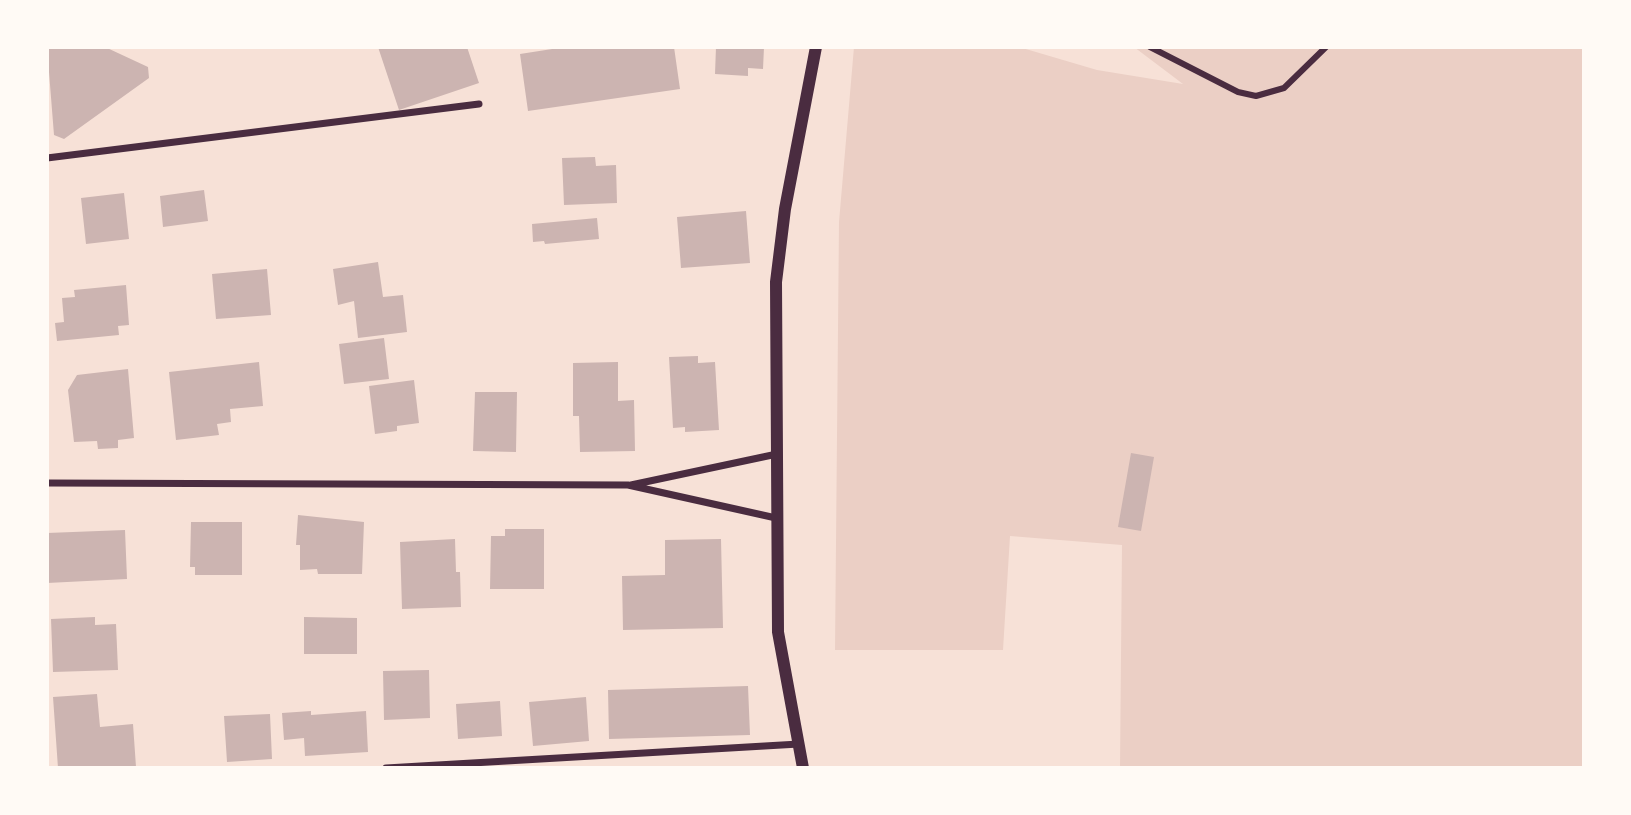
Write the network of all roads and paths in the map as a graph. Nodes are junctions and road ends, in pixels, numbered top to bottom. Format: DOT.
graph roads {
  1 [pos="816,47"];
  2 [pos="1150,47"];
  3 [pos="1326,47"];
  4 [pos="479,104"];
  5 [pos="47,158"];
  6 [pos="777,454"];
  7 [pos="47,483"];
  8 [pos="628,485"];
  9 [pos="776,518"];
  10 [pos="800,744"];
  11 [pos="386,768"];
  12 [pos="803,768"];
  1 -- 6 [label="street"];
  2 -- 3 [label="street"];
  4 -- 5 [label="street"];
  6 -- 8 [label="street"];
  6 -- 9 [label="street"];
  7 -- 8 [label="street"];
  8 -- 9 [label="street"];
  9 -- 10 [label="street"];
  10 -- 11 [label="street"];
  10 -- 12 [label="street"];
}
